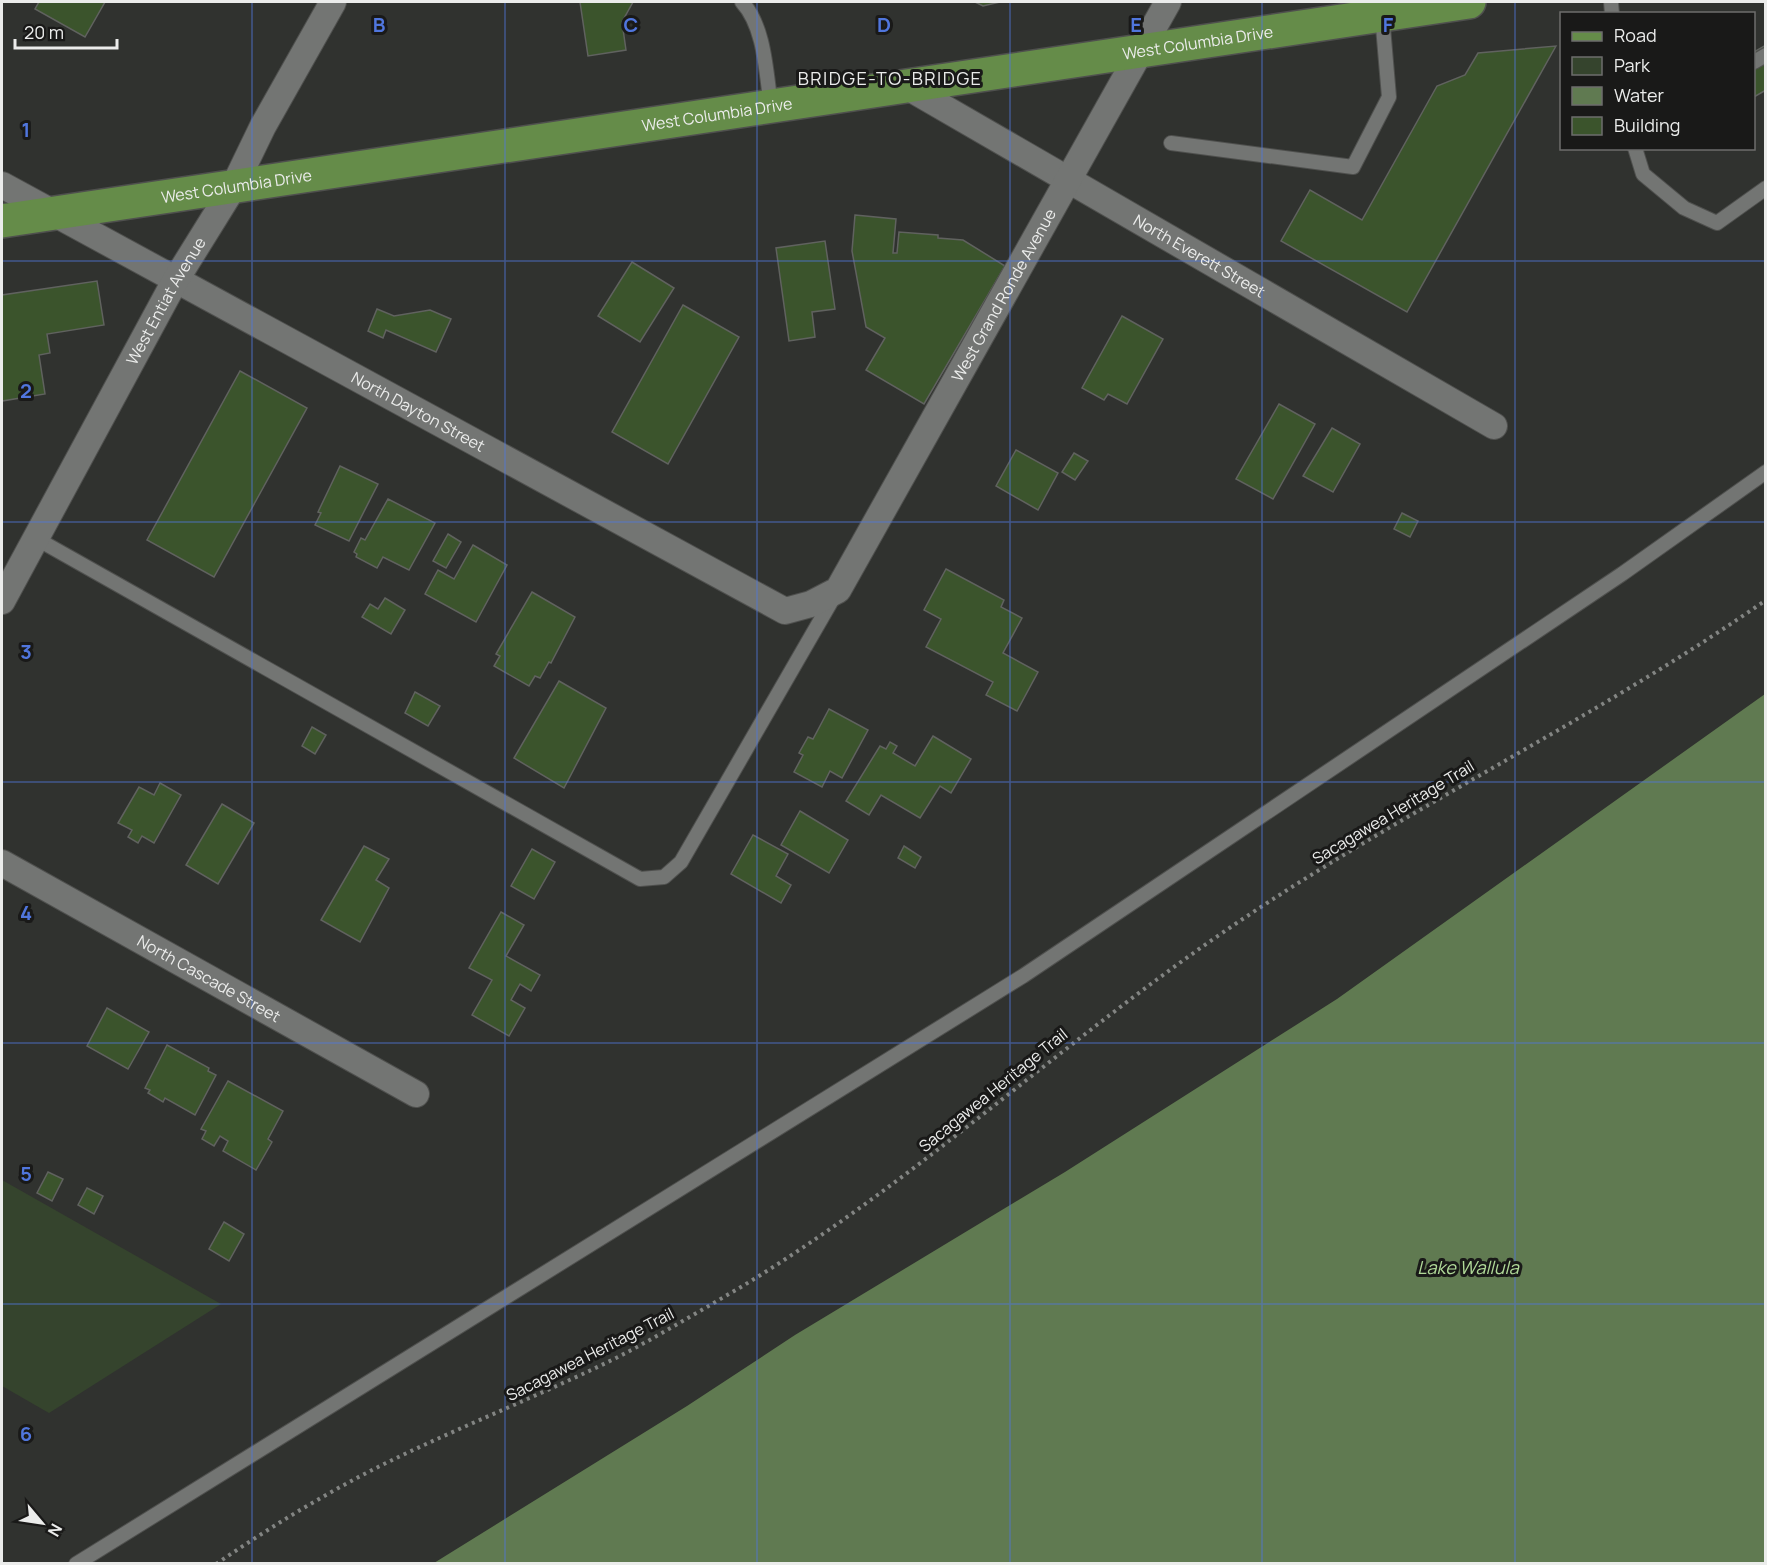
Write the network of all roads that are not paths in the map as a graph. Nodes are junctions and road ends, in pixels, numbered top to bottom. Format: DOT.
graph roads {
  1 [pos="333,2"];
  2 [pos="742,2"];
  3 [pos="1168,2"];
  4 [pos="1469,2"];
  5 [pos="1382,15"];
  6 [pos="1139,51"];
  7 [pos="906,86"];
  8 [pos="771,106"];
  9 [pos="1171,143"];
  10 [pos="1636,150"];
  11 [pos="1068,181"];
  12 [pos="2,184"];
  13 [pos="234,186"];
  14 [pos="1766,188"];
  15 [pos="55,213"];
  16 [pos="2,221"];
  17 [pos="175,281"];
  18 [pos="1494,426"];
  19 [pos="1766,472"];
  20 [pos="37,539"];
  21 [pos="838,590"];
  22 [pos="2,601"];
  23 [pos="2,863"];
  24 [pos="416,1094"];
  25 [pos="76,1563"];
  1 -- 13 [label="street, West Entiat Avenue"];
  2 -- 8 [label="lane"];
  3 -- 6 [label="street, West Grand Ronde Avenue"];
  4 -- 5 [label="main road, West Columbia Drive"];
  5 -- 6 [label="main road, West Columbia Drive"];
  5 -- 9 [label="lane"];
  6 -- 7 [label="main road, West Columbia Drive"];
  6 -- 11 [label="street, West Grand Ronde Avenue"];
  7 -- 8 [label="main road, West Columbia Drive"];
  7 -- 11 [label="street, North Everett Street"];
  8 -- 13 [label="main road, West Columbia Drive"];
  10 -- 14 [label="lane"];
  11 -- 18 [label="street, North Everett Street"];
  11 -- 21 [label="street, West Grand Ronde Avenue"];
  12 -- 15 [label="street, North Dayton Street"];
  13 -- 15 [label="main road, West Columbia Drive"];
  13 -- 17 [label="street, West Entiat Avenue"];
  15 -- 16 [label="main road, West Columbia Drive"];
  15 -- 17 [label="street, North Dayton Street"];
  17 -- 20 [label="street, West Entiat Avenue"];
  17 -- 21 [label="street, North Dayton Street"];
  19 -- 25 [label="lane"];
  20 -- 21 [label="lane"];
  20 -- 22 [label="street, West Entiat Avenue"];
  23 -- 24 [label="street, North Cascade Street"];
}
